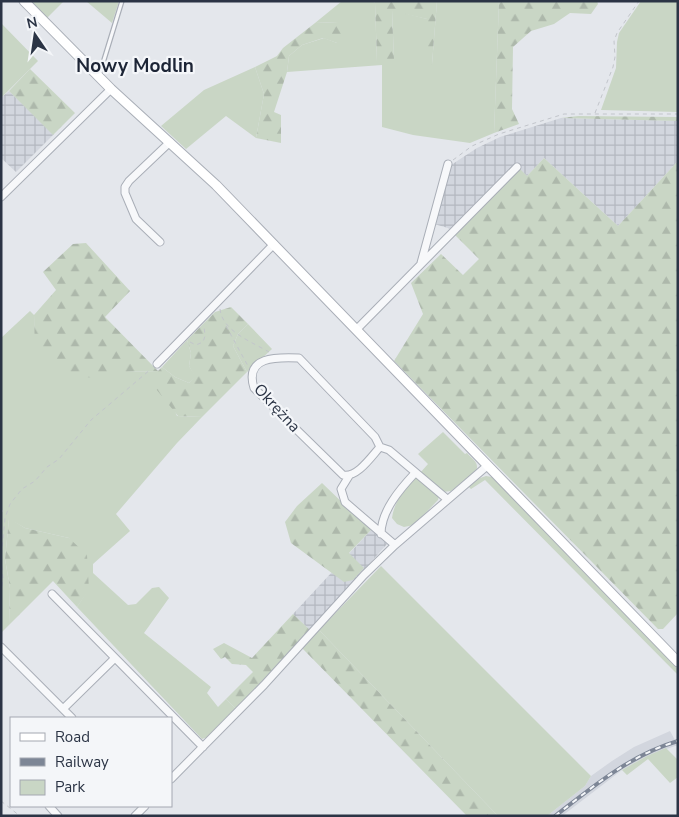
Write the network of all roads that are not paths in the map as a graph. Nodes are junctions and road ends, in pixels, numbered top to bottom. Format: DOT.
graph roads {
  1 [pos="24,1"];
  2 [pos="122,1"];
  3 [pos="99,77"];
  4 [pos="111,89"];
  5 [pos="170,142"];
  6 [pos="448,164"];
  7 [pos="517,167"];
  8 [pos="1,197"];
  9 [pos="160,242"];
  10 [pos="274,244"];
  11 [pos="421,265"];
  12 [pos="356,330"];
  13 [pos="157,364"];
  14 [pos="380,447"];
  15 [pos="487,466"];
  16 [pos="415,473"];
  17 [pos="349,476"];
  18 [pos="448,499"];
  19 [pos="381,534"];
  20 [pos="394,545"];
  21 [pos="52,594"];
  22 [pos="1,647"];
  23 [pos="114,658"];
  24 [pos="678,662"];
  25 [pos="63,709"];
  26 [pos="71,717"];
  27 [pos="203,747"];
  28 [pos="172,778"];
  29 [pos="144,807"];
  30 [pos="135,816"];
  1 -- 3 [label="street"];
  2 -- 3 [label="lane"];
  3 -- 4 [label="street"];
  4 -- 5 [label="street"];
  4 -- 8 [label="street"];
  5 -- 9 [label="street"];
  5 -- 10 [label="street"];
  6 -- 11 [label="street"];
  7 -- 11 [label="street"];
  10 -- 12 [label="street"];
  10 -- 13 [label="street"];
  11 -- 12 [label="street"];
  12 -- 15 [label="street"];
  14 -- 16 [label="street"];
  14 -- 17 [label="street"];
  14 -- 17 [label="street, Okrężna"];
  15 -- 18 [label="street"];
  15 -- 24 [label="street"];
  16 -- 18 [label="street"];
  16 -- 19 [label="street"];
  17 -- 19 [label="street"];
  18 -- 20 [label="street"];
  19 -- 20 [label="street"];
  20 -- 27 [label="street"];
  21 -- 23 [label="street"];
  22 -- 25 [label="street"];
  23 -- 25 [label="street"];
  23 -- 27 [label="street"];
  25 -- 26 [label="street"];
  27 -- 28 [label="street"];
  29 -- 30 [label="street"];
}
